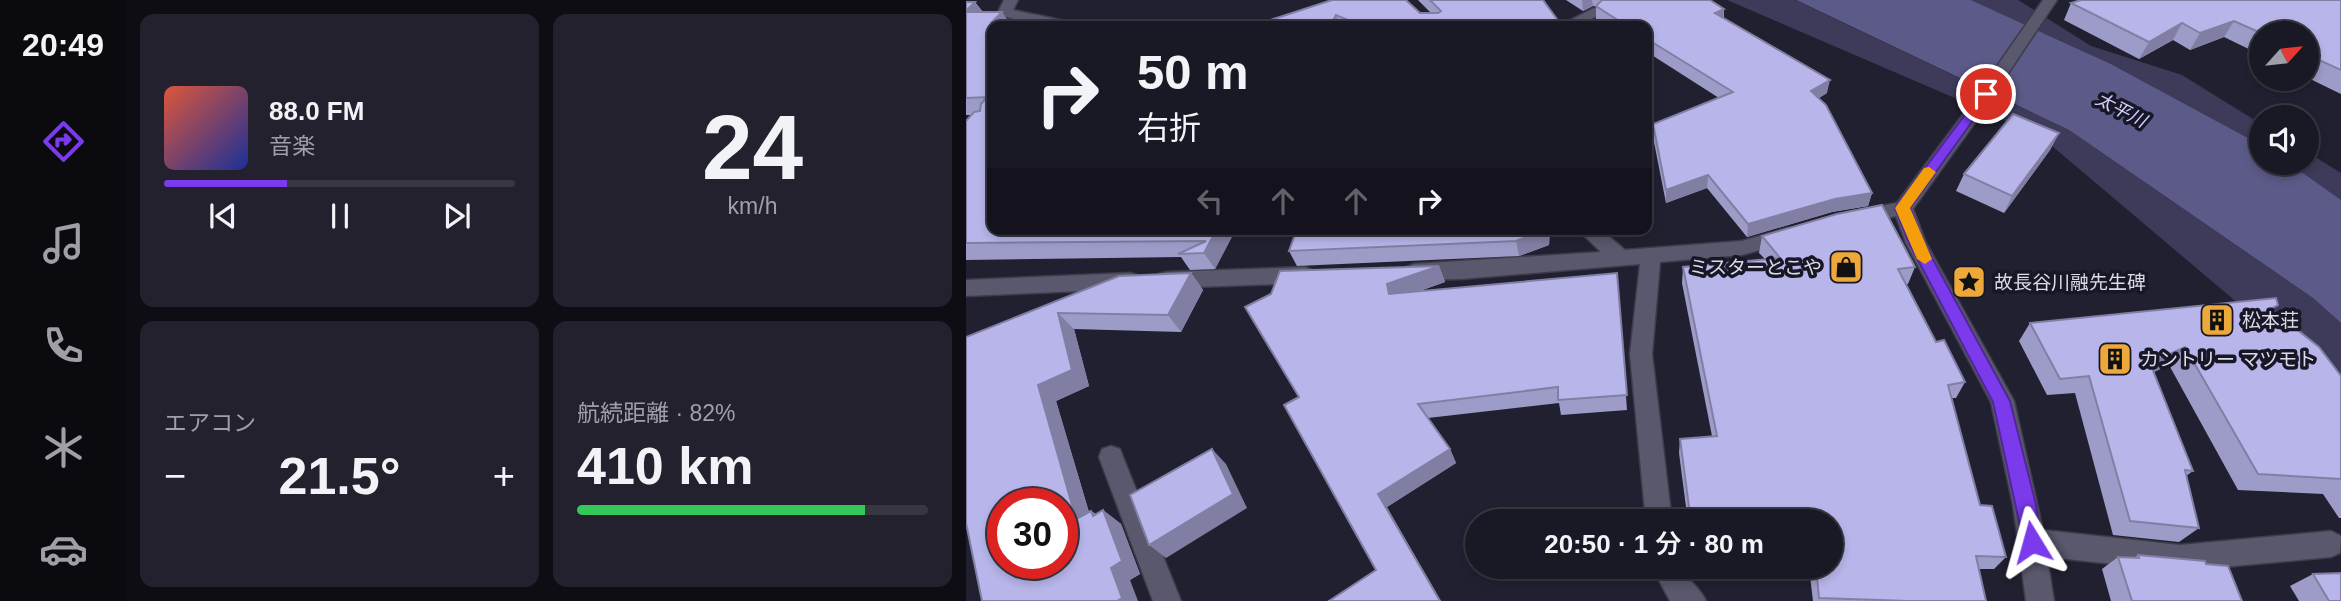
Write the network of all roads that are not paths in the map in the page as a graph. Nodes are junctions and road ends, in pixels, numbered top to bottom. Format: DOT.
graph roads {
  1 [pos="1011,0"];
  2 [pos="2050,0"];
  3 [pos="1594,12"];
  4 [pos="1036,21"];
  5 [pos="1576,21"];
  6 [pos="1903,208"];
  7 [pos="1832,222"];
  8 [pos="1806,229"];
  9 [pos="1594,235"];
  10 [pos="1651,256"];
  11 [pos="1621,258"];
  12 [pos="1392,273"];
  13 [pos="1324,275"];
  14 [pos="966,288"];
  15 [pos="1111,457"];
  16 [pos="1658,509"];
  17 [pos="2032,542"];
  18 [pos="2331,544"];
  19 [pos="1672,579"];
  20 [pos="1167,601"];
  21 [pos="1692,601"];
  22 [pos="2040,601"];
  1 -- 4 [label="street"];
  2 -- 6 [label="street"];
  3 -- 5 [label="street"];
  6 -- 7 [label="street"];
  6 -- 17 [label="street"];
  8 -- 10 [label="street"];
  9 -- 11 [label="street"];
  10 -- 11 [label="street"];
  10 -- 16 [label="street"];
  11 -- 12 [label="street"];
  13 -- 14 [label="street"];
  15 -- 20 [label="street"];
  17 -- 18 [label="street"];
  17 -- 22 [label="street"];
  19 -- 21 [label="street"];
}
